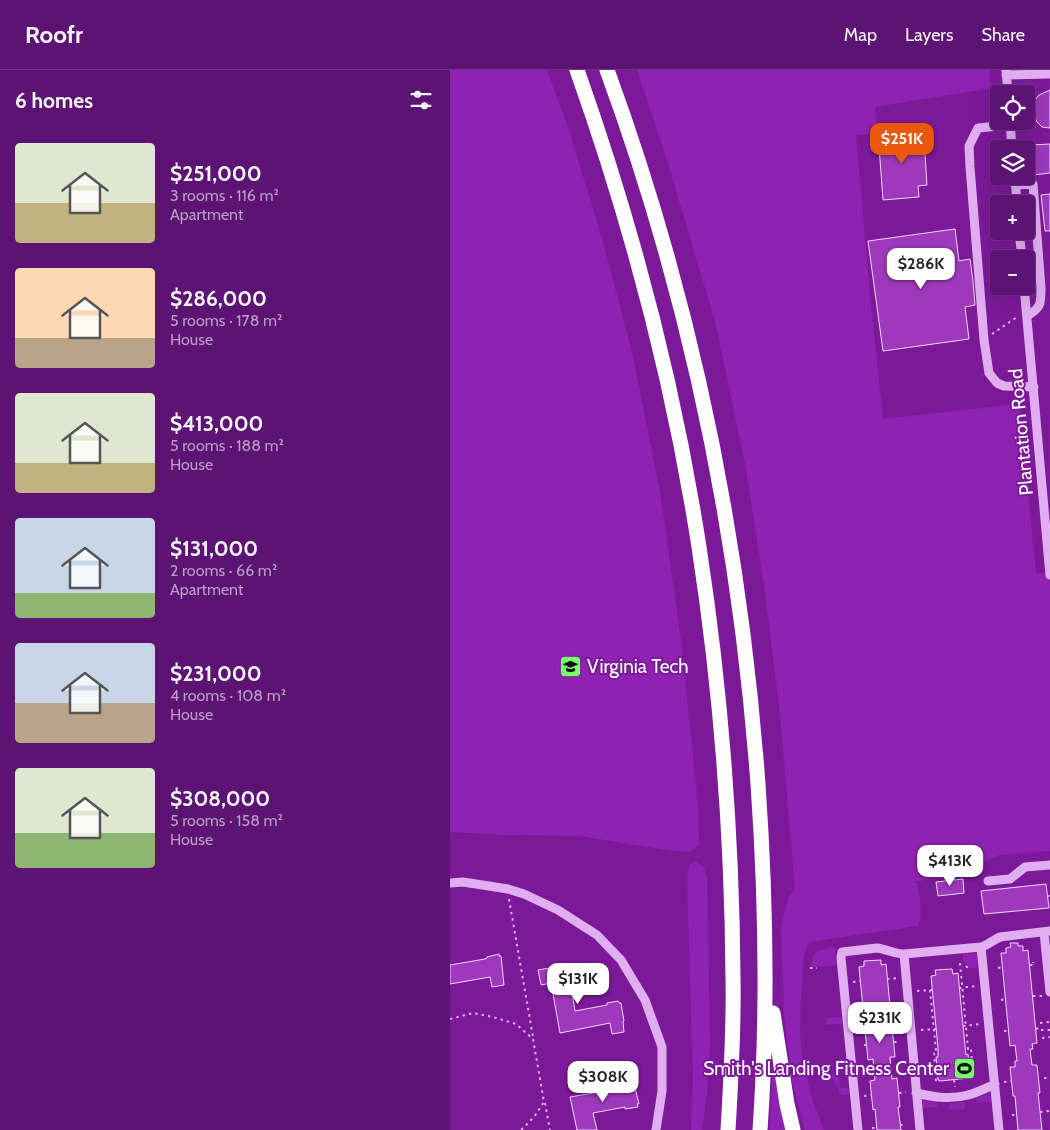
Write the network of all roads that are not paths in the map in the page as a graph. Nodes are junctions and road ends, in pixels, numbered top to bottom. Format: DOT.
graph roads {
  1 [pos="577,70"];
  2 [pos="607,70"];
  3 [pos="1006,72"];
  4 [pos="1050,74"];
  5 [pos="1007,85"];
  6 [pos="990,126"];
  7 [pos="1033,185"];
  8 [pos="1024,295"];
  9 [pos="1024,315"];
  10 [pos="1034,388"];
  11 [pos="1050,575"];
  12 [pos="1050,865"];
  13 [pos="988,881"];
  14 [pos="450,883"];
  15 [pos="1047,932"];
  16 [pos="981,947"];
  17 [pos="765,953"];
  18 [pos="904,954"];
  19 [pos="1050,992"];
  20 [pos="995,1084"];
  21 [pos="916,1093"];
  22 [pos="656,1130"];
  23 [pos="728,1130"];
  24 [pos="760,1130"];
  25 [pos="793,1130"];
  26 [pos="858,1130"];
  27 [pos="920,1130"];
  28 [pos="999,1130"];
  1 -- 23 [label="highway"];
  2 -- 17 [label="highway"];
  3 -- 4 [label="street"];
  3 -- 5 [label="street"];
  6 -- 10 [label="street"];
  7 -- 9 [label="street"];
  8 -- 9 [label="street, Plantation Road"];
  9 -- 10 [label="street, Plantation Road"];
  10 -- 11 [label="street, Plantation Road"];
  12 -- 13 [label="street"];
  14 -- 22 [label="street"];
  15 -- 16 [label="street"];
  15 -- 19 [label="street"];
  16 -- 18 [label="street"];
  16 -- 20 [label="street"];
  17 -- 24 [label="highway"];
  17 -- 25 [label="highway"];
  18 -- 21 [label="street"];
  18 -- 26 [label="street"];
  20 -- 21 [label="street"];
  20 -- 28 [label="street"];
  21 -- 27 [label="street"];
}
